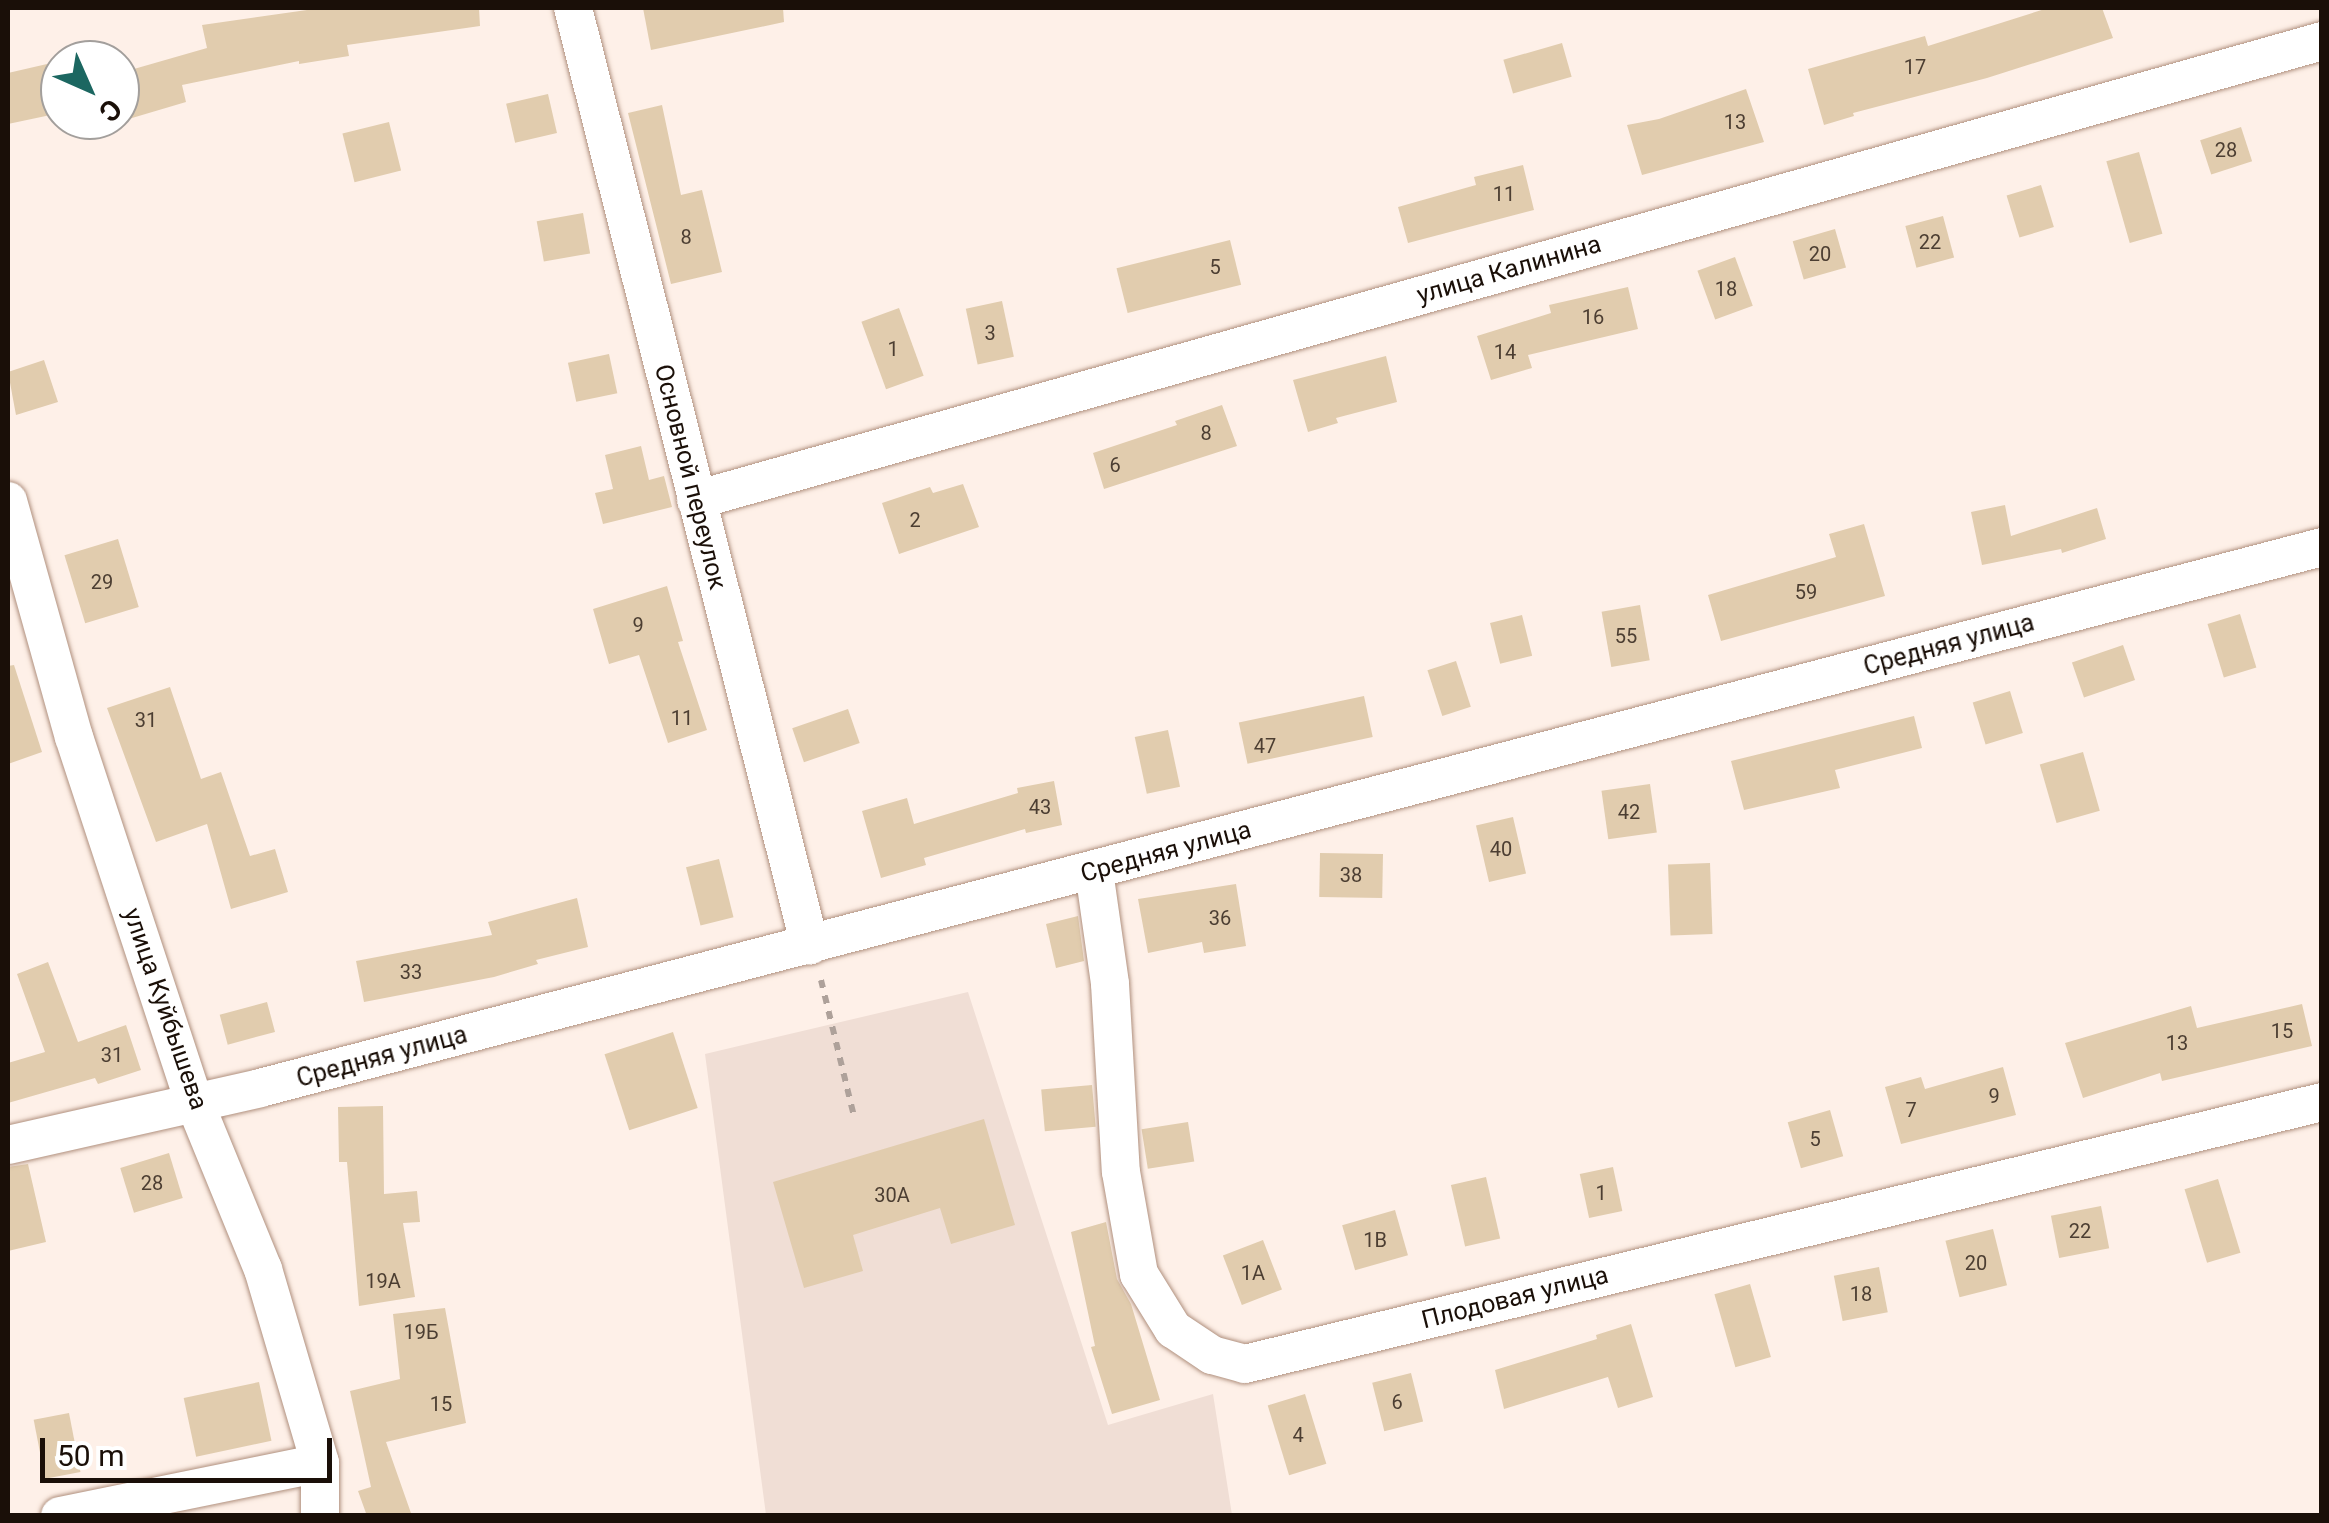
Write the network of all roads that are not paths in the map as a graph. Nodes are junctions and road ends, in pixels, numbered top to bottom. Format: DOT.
graph roads {
  1 [pos="573,8"];
  2 [pos="2322,40"];
  3 [pos="696,500"];
  4 [pos="8,501"];
  5 [pos="2322,547"];
  6 [pos="1094,870"];
  7 [pos="810,946"];
  8 [pos="194,1101"];
  9 [pos="2322,1102"];
  10 [pos="8,1145"];
  11 [pos="320,1463"];
  12 [pos="60,1516"];
  13 [pos="320,1516"];
  1 -- 3 [label="street, Основной переулок"];
  2 -- 3 [label="street, улица Калинина"];
  3 -- 7 [label="street, Основной переулок"];
  4 -- 8 [label="street, улица Куйбышева"];
  5 -- 6 [label="street, Средняя улица"];
  6 -- 7 [label="street, Средняя улица"];
  6 -- 9 [label="street, Плодовая улица"];
  7 -- 8 [label="street, Средняя улица"];
  8 -- 10 [label="street, Средняя улица"];
  8 -- 11 [label="street, улица Куйбышева"];
  11 -- 12 [label="street"];
  11 -- 13 [label="street, улица Куйбышева"];
}
